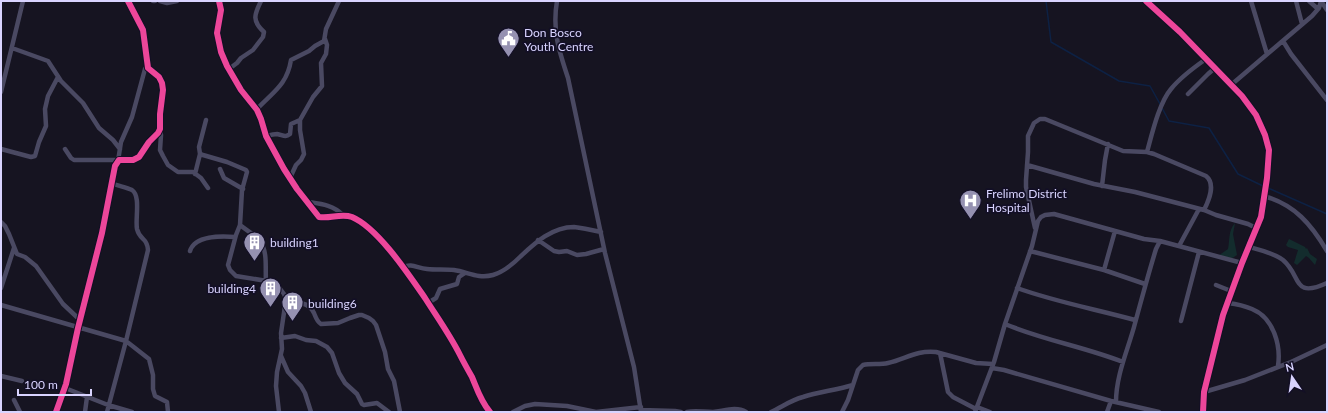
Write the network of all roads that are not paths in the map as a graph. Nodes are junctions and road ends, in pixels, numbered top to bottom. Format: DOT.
graph roads {
  1 [pos="23,1"];
  2 [pos="160,1"];
  3 [pos="177,1"];
  4 [pos="219,1"];
  5 [pos="261,1"];
  6 [pos="339,1"];
  7 [pos="557,1"];
  8 [pos="1146,1"];
  9 [pos="1251,1"];
  10 [pos="1296,1"];
  11 [pos="1309,1"];
  12 [pos="1321,1"];
  13 [pos="130,2"];
  14 [pos="1318,9"];
  15 [pos="1327,10"];
  16 [pos="1302,24"];
  17 [pos="325,39"];
  18 [pos="1283,41"];
  19 [pos="12,48"];
  20 [pos="1267,54"];
  21 [pos="1206,59"];
  22 [pos="147,66"];
  23 [pos="1215,68"];
  24 [pos="229,69"];
  25 [pos="58,77"];
  26 [pos="1231,85"];
  27 [pos="1,92"];
  28 [pos="1188,94"];
  29 [pos="1327,100"];
  30 [pos="257,109"];
  31 [pos="206,120"];
  32 [pos="300,120"];
  33 [pos="160,129"];
  34 [pos="266,136"];
  35 [pos="1108,144"];
  36 [pos="120,148"];
  37 [pos="1,149"];
  38 [pos="65,149"];
  39 [pos="1147,152"];
  40 [pos="200,154"];
  41 [pos="118,161"];
  42 [pos="1027,165"];
  43 [pos="220,169"];
  44 [pos="195,174"];
  45 [pos="290,178"];
  46 [pos="111,183"];
  47 [pos="1102,186"];
  48 [pos="208,188"];
  49 [pos="243,190"];
  50 [pos="1264,196"];
  51 [pos="308,202"];
  52 [pos="1201,210"];
  53 [pos="343,215"];
  54 [pos="1,222"];
  55 [pos="240,225"];
  56 [pos="1256,228"];
  57 [pos="1035,229"];
  58 [pos="1115,231"];
  59 [pos="601,232"];
  60 [pos="235,237"];
  61 [pos="538,240"];
  62 [pos="1160,241"];
  63 [pos="1179,246"];
  64 [pos="1249,247"];
  65 [pos="14,248"];
  66 [pos="604,249"];
  67 [pos="190,251"];
  68 [pos="1030,251"];
  69 [pos="1327,251"];
  70 [pos="1199,252"];
  71 [pos="1242,263"];
  72 [pos="403,267"];
  73 [pos="1104,270"];
  74 [pos="465,273"];
  75 [pos="266,281"];
  76 [pos="1327,283"];
  77 [pos="1145,284"];
  78 [pos="1216,285"];
  79 [pos="1,288"];
  80 [pos="1017,288"];
  81 [pos="1231,291"];
  82 [pos="428,303"];
  83 [pos="1228,303"];
  84 [pos="285,304"];
  85 [pos="1,305"];
  86 [pos="80,320"];
  87 [pos="1135,320"];
  88 [pos="1180,321"];
  89 [pos="1005,324"];
  90 [pos="78,328"];
  91 [pos="281,338"];
  92 [pos="126,341"];
  93 [pos="1327,345"];
  94 [pos="940,353"];
  95 [pos="281,356"];
  96 [pos="1123,362"];
  97 [pos="992,366"];
  98 [pos="1278,366"];
  99 [pos="1,376"];
  100 [pos="22,381"];
  101 [pos="853,385"];
  102 [pos="65,388"];
  103 [pos="1204,392"];
  104 [pos="87,397"];
  105 [pos="14,400"];
  106 [pos="1114,402"];
  107 [pos="108,405"];
  108 [pos="976,409"];
  109 [pos="641,410"];
  110 [pos="388,411"];
  111 [pos="20,412"];
  112 [pos="56,412"];
  113 [pos="85,412"];
  114 [pos="107,412"];
  115 [pos="132,412"];
  116 [pos="168,412"];
  117 [pos="279,412"];
  118 [pos="311,412"];
  119 [pos="400,412"];
  120 [pos="490,412"];
  121 [pos="513,412"];
  122 [pos="681,412"];
  123 [pos="688,412"];
  124 [pos="746,412"];
  125 [pos="771,412"];
  126 [pos="842,412"];
  127 [pos="990,412"];
  128 [pos="1107,412"];
  129 [pos="1159,412"];
  130 [pos="1203,412"];
  1 -- 19 [label="street"];
  2 -- 3 [label="street"];
  4 -- 24 [label="street"];
  5 -- 24 [label="street"];
  6 -- 17 [label="street"];
  7 -- 59 [label="street"];
  8 -- 21 [label="street"];
  9 -- 20 [label="street"];
  10 -- 16 [label="street"];
  11 -- 14 [label="street"];
  12 -- 14 [label="street"];
  12 -- 15 [label="street"];
  13 -- 22 [label="street"];
  14 -- 16 [label="street"];
  16 -- 18 [label="street"];
  17 -- 30 [label="street"];
  17 -- 32 [label="street"];
  18 -- 20 [label="street"];
  18 -- 29 [label="street"];
  19 -- 25 [label="street"];
  19 -- 27 [label="street"];
  20 -- 26 [label="street"];
  21 -- 23 [label="street"];
  21 -- 39 [label="street"];
  22 -- 33 [label="street"];
  22 -- 36 [label="street"];
  23 -- 26 [label="street"];
  23 -- 28 [label="street"];
  24 -- 30 [label="street"];
  25 -- 36 [label="street"];
  25 -- 37 [label="street"];
  26 -- 50 [label="street"];
  30 -- 34 [label="street"];
  31 -- 40 [label="street"];
  32 -- 34 [label="street"];
  32 -- 45 [label="street"];
  33 -- 41 [label="street"];
  33 -- 44 [label="street"];
  34 -- 45 [label="street"];
  35 -- 39 [label="street"];
  35 -- 42 [label="street"];
  35 -- 47 [label="street"];
  36 -- 41 [label="street"];
  38 -- 41 [label="street"];
  39 -- 52 [label="street"];
  40 -- 44 [label="street"];
  40 -- 49 [label="street"];
  41 -- 46 [label="street"];
  42 -- 47 [label="street"];
  42 -- 57 [label="street"];
  43 -- 49 [label="street"];
  44 -- 48 [label="street"];
  45 -- 51 [label="street"];
  46 -- 86 [label="street"];
  46 -- 92 [label="street"];
  47 -- 52 [label="street"];
  49 -- 55 [label="street"];
  50 -- 56 [label="street"];
  50 -- 69 [label="street"];
  51 -- 53 [label="street"];
  51 -- 53 [label="street"];
  52 -- 56 [label="street"];
  52 -- 63 [label="street"];
  53 -- 72 [label="street"];
  54 -- 65 [label="street"];
  55 -- 60 [label="street"];
  55 -- 75 [label="street"];
  56 -- 64 [label="street"];
  57 -- 58 [label="street"];
  57 -- 68 [label="street"];
  58 -- 62 [label="street"];
  58 -- 73 [label="street"];
  59 -- 61 [label="street"];
  59 -- 66 [label="street"];
  60 -- 67 [label="street"];
  60 -- 75 [label="street"];
  61 -- 66 [label="street"];
  61 -- 74 [label="street"];
  62 -- 63 [label="street"];
  62 -- 77 [label="street"];
  63 -- 70 [label="street"];
  64 -- 71 [label="street"];
  64 -- 76 [label="street"];
  65 -- 79 [label="street"];
  65 -- 86 [label="street"];
  66 -- 109 [label="street"];
  68 -- 73 [label="street"];
  68 -- 80 [label="street"];
  70 -- 71 [label="street"];
  70 -- 88 [label="street"];
  71 -- 81 [label="street"];
  72 -- 74 [label="street"];
  72 -- 82 [label="street"];
  73 -- 77 [label="street"];
  74 -- 82 [label="street"];
  75 -- 84 [label="street"];
  77 -- 87 [label="street"];
  78 -- 81 [label="street"];
  80 -- 87 [label="street"];
  80 -- 89 [label="street"];
  81 -- 83 [label="street"];
  82 -- 120 [label="street"];
  83 -- 98 [label="street"];
  83 -- 103 [label="street"];
  84 -- 91 [label="street"];
  84 -- 119 [label="street"];
  85 -- 90 [label="street"];
  86 -- 90 [label="street"];
  87 -- 96 [label="street"];
  89 -- 96 [label="street"];
  89 -- 97 [label="street"];
  90 -- 92 [label="street"];
  90 -- 102 [label="street"];
  91 -- 95 [label="street"];
  91 -- 110 [label="street"];
  92 -- 107 [label="street"];
  92 -- 116 [label="street"];
  93 -- 98 [label="street"];
  94 -- 97 [label="street"];
  94 -- 101 [label="street"];
  94 -- 108 [label="street"];
  95 -- 117 [label="street"];
  95 -- 118 [label="street"];
  96 -- 106 [label="street"];
  97 -- 106 [label="street"];
  97 -- 108 [label="street"];
  98 -- 103 [label="street"];
  99 -- 100 [label="street"];
  101 -- 125 [label="street"];
  101 -- 126 [label="street"];
  102 -- 104 [label="street"];
  102 -- 112 [label="street"];
  103 -- 130 [label="street"];
  104 -- 107 [label="street"];
  104 -- 113 [label="street"];
  105 -- 111 [label="street"];
  106 -- 128 [label="street"];
  106 -- 129 [label="street"];
  107 -- 114 [label="street"];
  107 -- 115 [label="street"];
  108 -- 127 [label="street"];
  109 -- 121 [label="street"];
  109 -- 122 [label="street"];
  123 -- 124 [label="street"];
}
